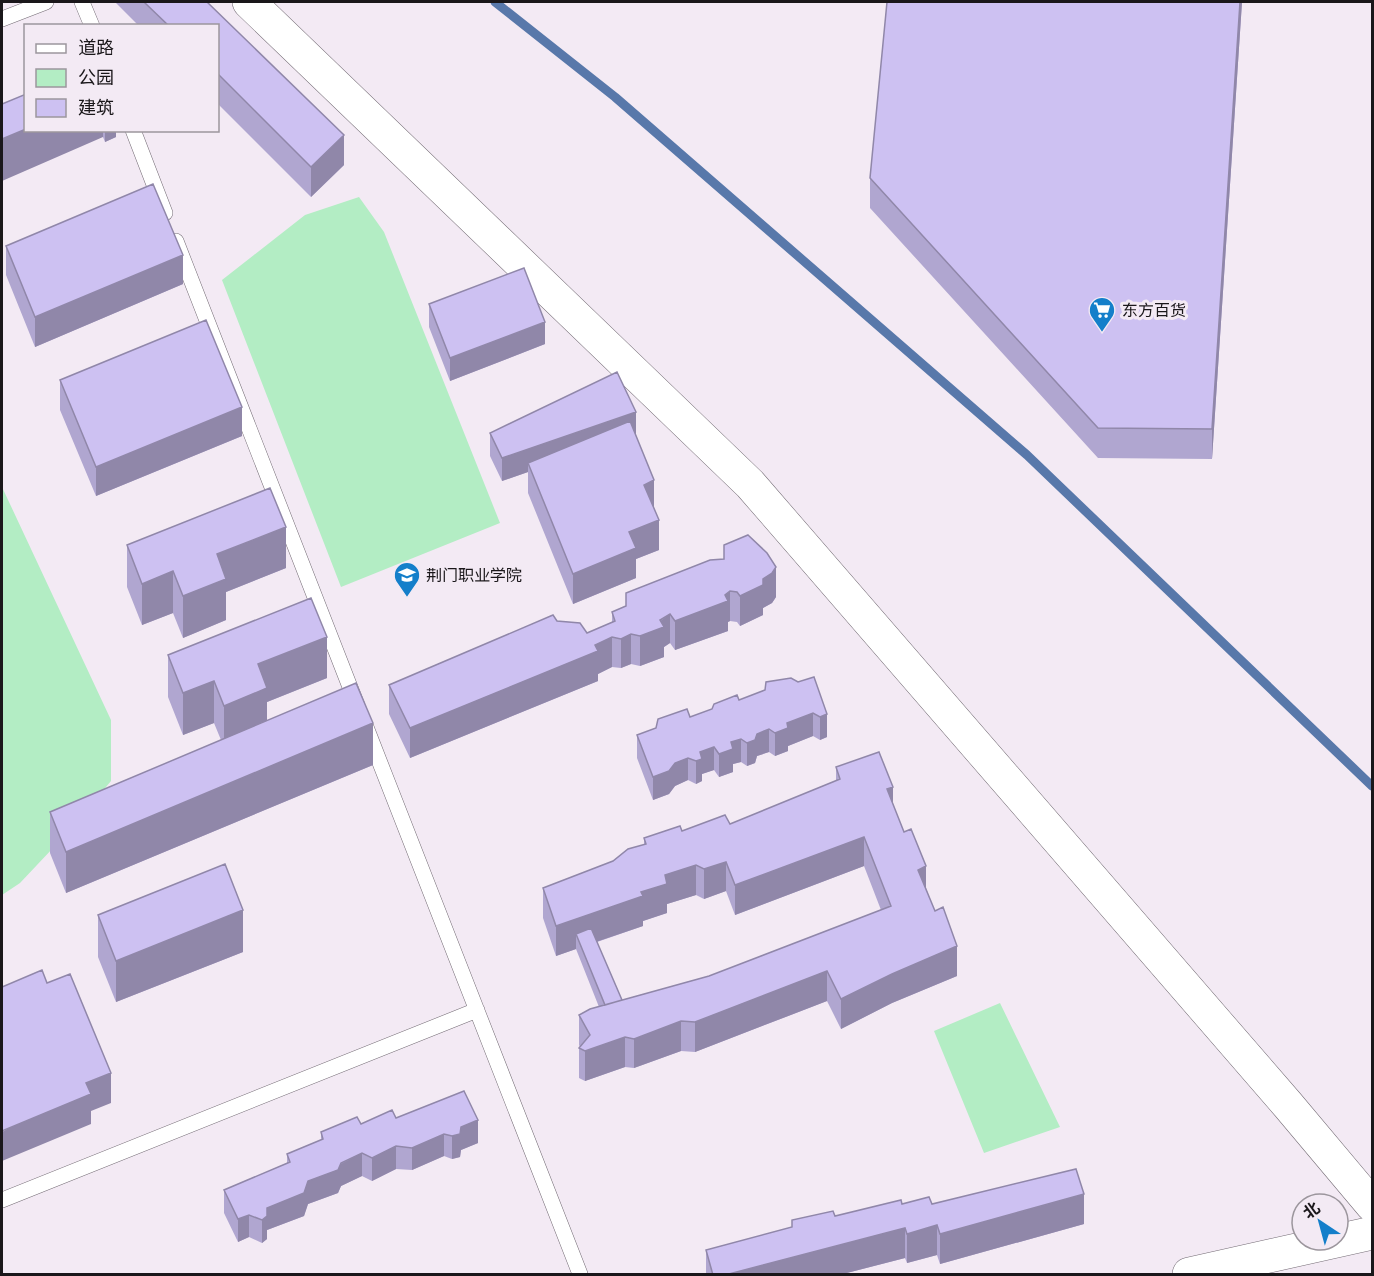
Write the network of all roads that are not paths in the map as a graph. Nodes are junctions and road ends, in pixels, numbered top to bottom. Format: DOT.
graph roads {
  1 [pos="46,2"];
  2 [pos="82,2"];
  3 [pos="249,2"];
  4 [pos="2,19"];
  5 [pos="91,24"];
  6 [pos="134,132"];
  7 [pos="477,1010"];
  8 [pos="2,1200"];
  9 [pos="1372,1205"];
  10 [pos="1372,1233"];
  11 [pos="580,1275"];
  12 [pos="1189,1275"];
  1 -- 4 [label="lane"];
  2 -- 5 [label="lane"];
  3 -- 9 [label="street"];
  6 -- 7 [label="lane"];
  7 -- 8 [label="lane"];
  7 -- 11 [label="lane"];
  10 -- 12 [label="street"];
}
